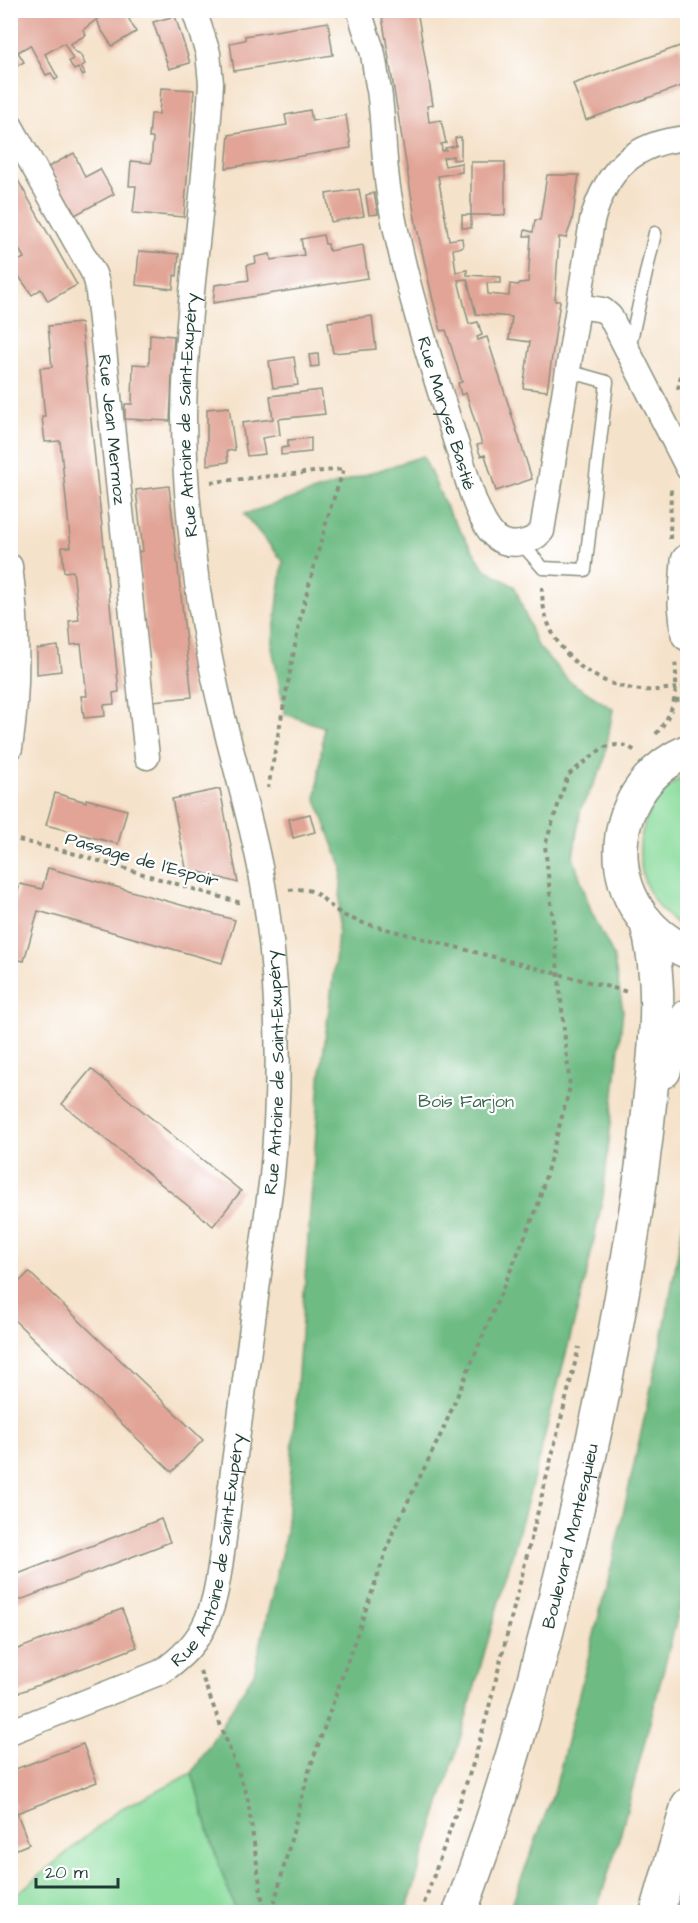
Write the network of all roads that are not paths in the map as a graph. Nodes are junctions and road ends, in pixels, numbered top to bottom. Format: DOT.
graph roads {
  1 [pos="194,10"];
  2 [pos="360,10"];
  3 [pos="10,125"];
  4 [pos="687,138"];
  5 [pos="655,233"];
  6 [pos="579,306"];
  7 [pos="629,350"];
  8 [pos="568,371"];
  9 [pos="687,468"];
  10 [pos="521,543"];
  11 [pos="687,561"];
  12 [pos="10,566"];
  13 [pos="687,634"];
  14 [pos="682,747"];
  15 [pos="10,748"];
  16 [pos="147,757"];
  17 [pos="646,921"];
  18 [pos="687,952"];
  19 [pos="687,1016"];
  20 [pos="645,1151"];
  21 [pos="10,1732"];
  22 [pos="687,1804"];
  23 [pos="460,1912"];
  24 [pos="657,1912"];
  1 -- 21 [label="street, Rue Antoine de Saint-Exupéry"];
  2 -- 10 [label="street, Rue Maryse Bastié"];
  3 -- 16 [label="street, Rue Jean Mermoz"];
  4 -- 6 [label="street"];
  5 -- 7 [label="lane"];
  6 -- 7 [label="street"];
  6 -- 8 [label="street"];
  7 -- 9 [label="street"];
  8 -- 10 [label="street"];
  8 -- 10 [label="lane"];
  11 -- 13 [label="main road"];
  12 -- 15 [label="street"];
  14 -- 17 [label="main road"];
  17 -- 18 [label="main road"];
  17 -- 20 [label="main road, Boulevard Montesquieu"];
  19 -- 20 [label="main road, Boulevard Montesquieu"];
  20 -- 23 [label="main road, Boulevard Montesquieu"];
  22 -- 24 [label="main road"];
}
